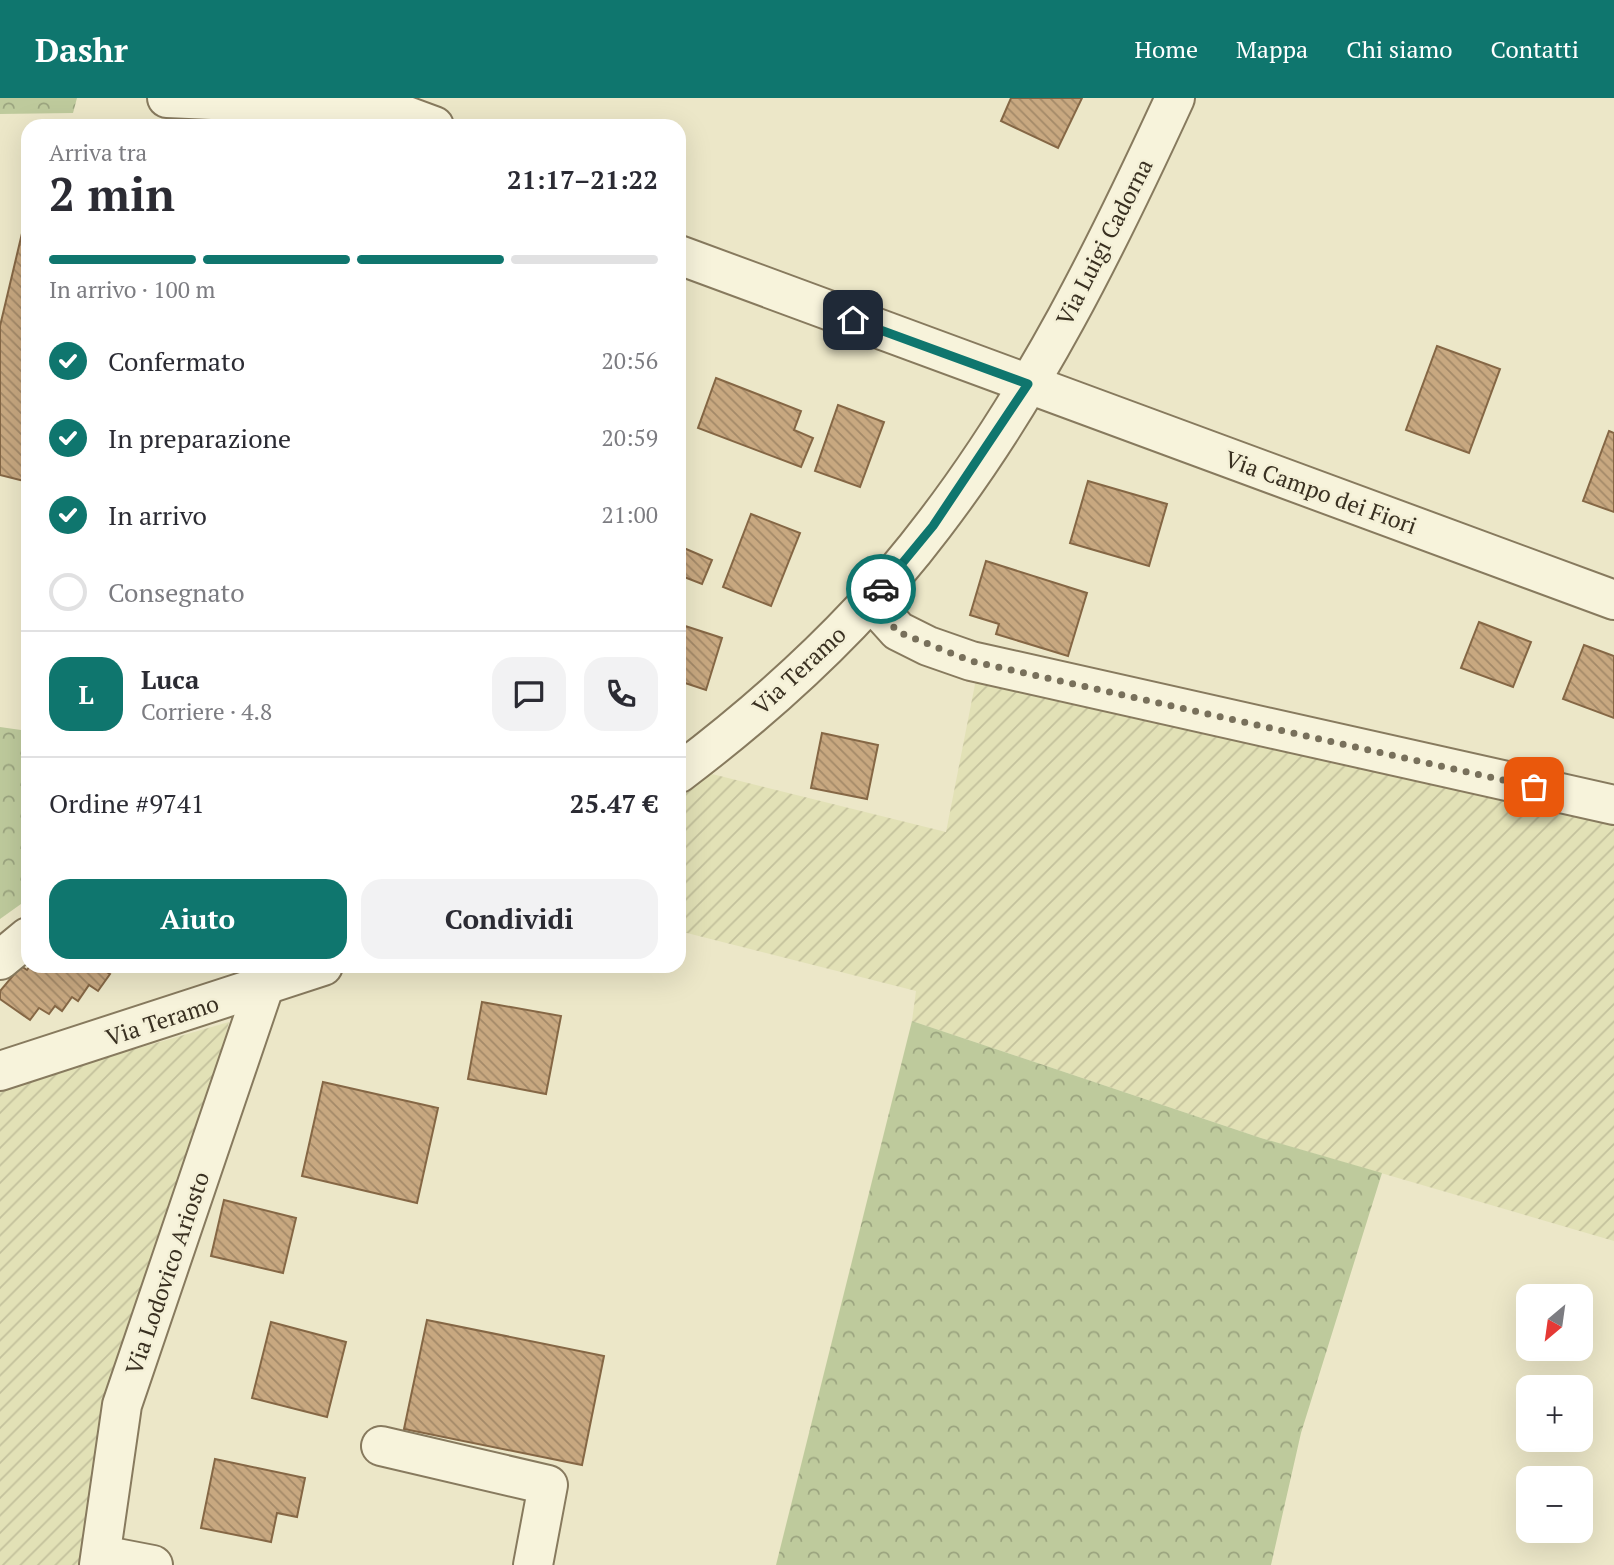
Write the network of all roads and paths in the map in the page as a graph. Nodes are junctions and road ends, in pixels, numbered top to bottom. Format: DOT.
graph roads {
  1 [pos="167,98"];
  2 [pos="1175,98"];
  3 [pos="415,119"];
  4 [pos="686,258"];
  5 [pos="1028,384"];
  6 [pos="1614,600"];
  7 [pos="871,601"];
  8 [pos="686,767"];
  9 [pos="1614,805"];
  10 [pos="21,943"];
  11 [pos="0,960"];
  12 [pos="303,973"];
  13 [pos="264,987"];
  14 [pos="0,1071"];
  15 [pos="381,1446"];
  16 [pos="100,1560"];
  17 [pos="153,1565"];
  18 [pos="533,1565"];
  1 -- 3 [label="street"];
  2 -- 5 [label="street, Via Luigi Cadorna"];
  4 -- 5 [label="street, Via Campo dei Fiori"];
  5 -- 6 [label="street, Via Campo dei Fiori"];
  5 -- 7 [label="street, Via Teramo"];
  7 -- 8 [label="street, Via Teramo"];
  7 -- 9 [label="street"];
  10 -- 11 [label="street"];
  12 -- 13 [label="street, Via Teramo"];
  13 -- 14 [label="street, Via Teramo"];
  13 -- 16 [label="street, Via Lodovico Ariosto"];
  15 -- 18 [label="street"];
  16 -- 17 [label="street"];
}
